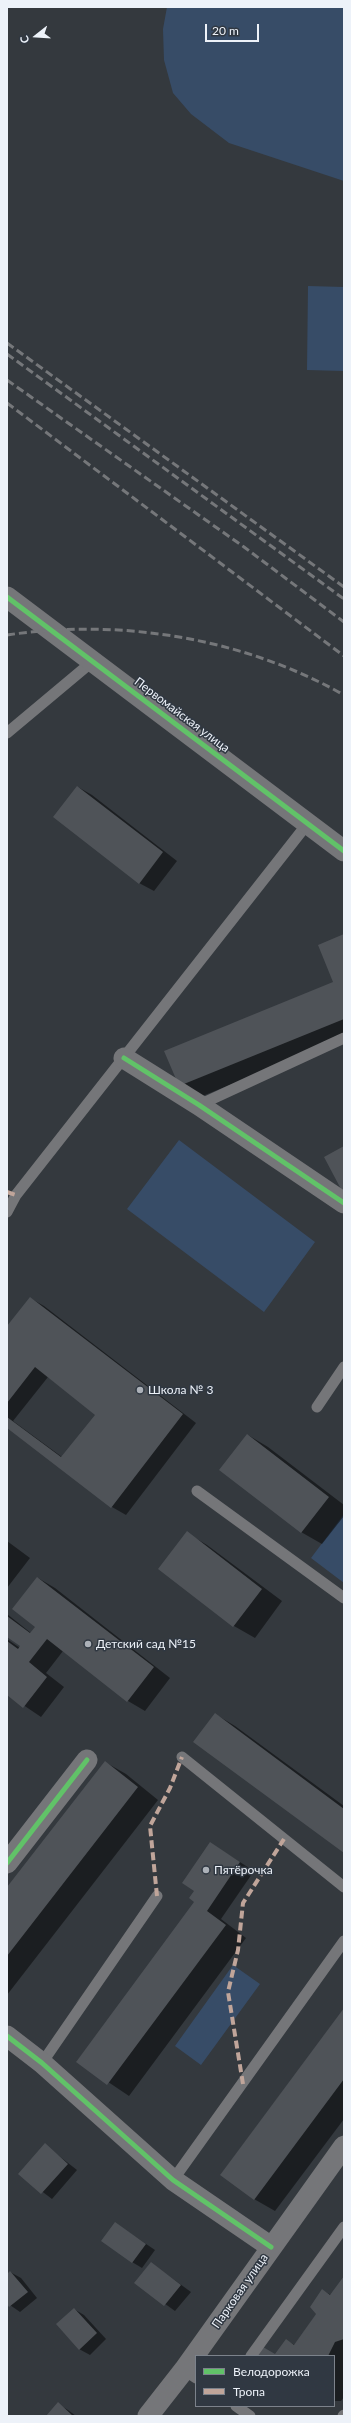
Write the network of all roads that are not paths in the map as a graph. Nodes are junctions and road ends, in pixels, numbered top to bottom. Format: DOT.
graph roads {
  1 [pos="7,597"];
  2 [pos="93,661"];
  3 [pos="7,733"];
  4 [pos="308,823"];
  5 [pos="344,851"];
  6 [pos="344,1038"];
  7 [pos="124,1058"];
  8 [pos="199,1105"];
  9 [pos="344,1204"];
  10 [pos="7,1212"];
  11 [pos="344,1368"];
  12 [pos="317,1407"];
  13 [pos="197,1491"];
  14 [pos="344,1598"];
  15 [pos="182,1756"];
  16 [pos="87,1760"];
  17 [pos="7,1863"];
  18 [pos="344,1887"];
  19 [pos="157,1896"];
  20 [pos="344,1941"];
  21 [pos="7,2036"];
  22 [pos="42,2063"];
  23 [pos="340,2159"];
  24 [pos="174,2180"];
  25 [pos="344,2227"];
  26 [pos="271,2247"];
  27 [pos="202,2355"];
  28 [pos="252,2355"];
  29 [pos="190,2374"];
  30 [pos="237,2407"];
  31 [pos="148,2416"];
  32 [pos="250,2416"];
  1 -- 2 [label="street, Первомайская улица"];
  2 -- 3 [label="lane"];
  2 -- 4 [label="street, Первомайская улица"];
  4 -- 5 [label="street, Первомайская улица"];
  4 -- 7 [label="lane"];
  6 -- 8 [label="lane"];
  7 -- 8 [label="street"];
  7 -- 10 [label="lane"];
  8 -- 9 [label="street"];
  11 -- 12 [label="lane"];
  13 -- 14 [label="lane"];
  15 -- 18 [label="lane"];
  16 -- 17 [label="street"];
  19 -- 22 [label="lane"];
  20 -- 24 [label="lane"];
  21 -- 22 [label="street"];
  22 -- 24 [label="street"];
  23 -- 26 [label="street, Парковая улица"];
  24 -- 26 [label="street"];
  25 -- 28 [label="lane"];
  26 -- 27 [label="street, Парковая улица"];
  29 -- 31 [label="street, Парковая улица"];
  30 -- 32 [label="lane"];
}
